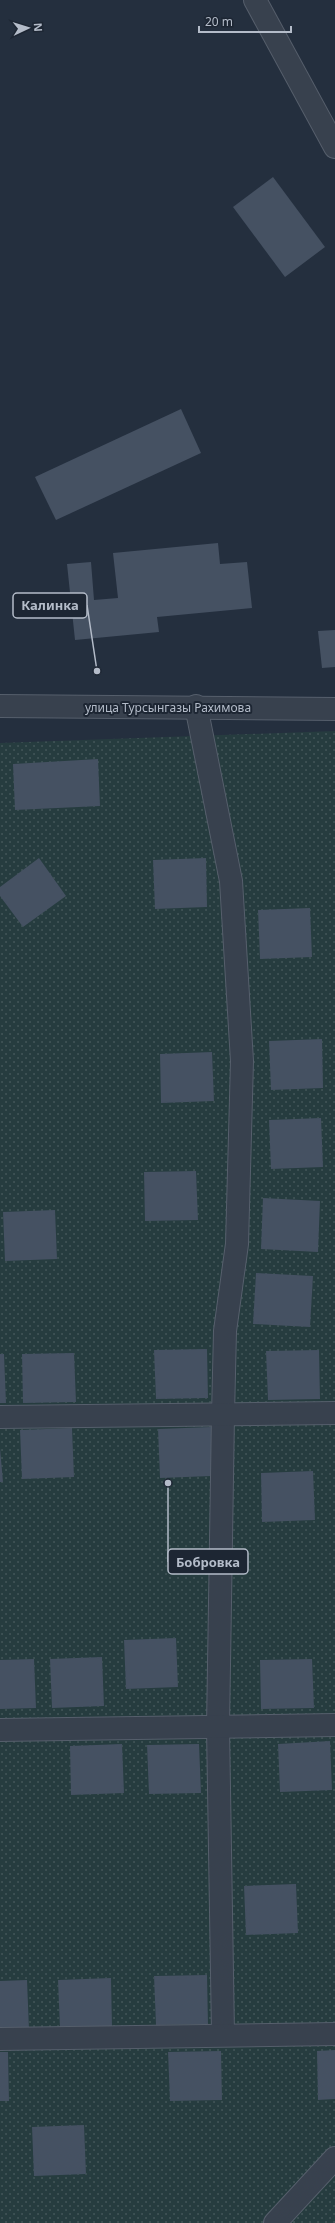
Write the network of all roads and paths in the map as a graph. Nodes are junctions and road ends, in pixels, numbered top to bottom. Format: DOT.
graph roads {
  1 [pos="255,0"];
  2 [pos="335,147"];
  3 [pos="0,706"];
  4 [pos="196,706"];
  5 [pos="335,709"];
  6 [pos="335,1413"];
  7 [pos="224,1415"];
  8 [pos="0,1417"];
  9 [pos="335,1724"];
  10 [pos="218,1727"];
  11 [pos="0,1730"];
  12 [pos="335,2034"];
  13 [pos="223,2035"];
  14 [pos="0,2039"];
  15 [pos="335,2158"];
  16 [pos="275,2223"];
  1 -- 2 [label="street"];
  3 -- 4 [label="street, улица Турсынгазы Рахимова"];
  4 -- 5 [label="street, улица Турсынгазы Рахимова"];
  4 -- 7 [label="street"];
  6 -- 7 [label="street"];
  7 -- 8 [label="street"];
  7 -- 10 [label="street"];
  9 -- 10 [label="street"];
  10 -- 11 [label="street"];
  10 -- 13 [label="street"];
  12 -- 13 [label="street"];
  13 -- 14 [label="street"];
  15 -- 16 [label="street"];
}
